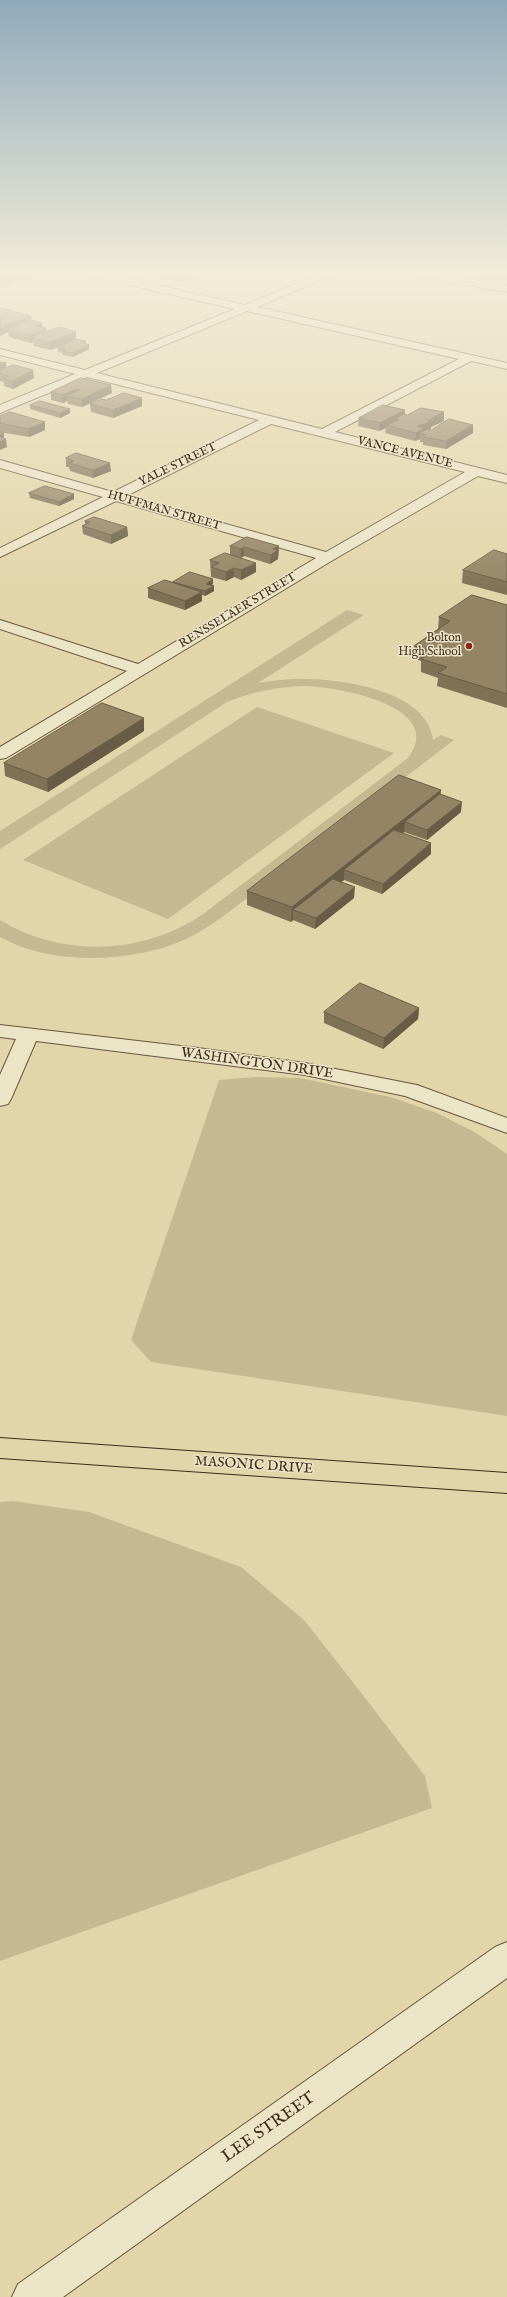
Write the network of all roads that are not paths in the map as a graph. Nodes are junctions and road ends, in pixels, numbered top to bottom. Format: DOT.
graph roads {
  1 [pos="72,378"];
  2 [pos="105,378"];
  3 [pos="430,378"];
  4 [pos="0,409"];
  5 [pos="270,420"];
  6 [pos="324,433"];
  7 [pos="0,464"];
  8 [pos="477,471"];
  9 [pos="507,479"];
  10 [pos="114,497"];
  11 [pos="0,553"];
  12 [pos="328,557"];
  13 [pos="0,624"];
  14 [pos="140,670"];
  15 [pos="0,754"];
  16 [pos="0,1031"];
  17 [pos="28,1035"];
  18 [pos="0,1099"];
  19 [pos="507,1126"];
  20 [pos="0,1448"];
  21 [pos="507,1483"];
  22 [pos="507,1958"];
  23 [pos="31,2297"];
  1 -- 4 [label="street"];
  2 -- 5 [label="street, VANCE AVENUE"];
  3 -- 6 [label="street"];
  5 -- 6 [label="street, VANCE AVENUE"];
  5 -- 10 [label="street, YALE STREET"];
  6 -- 8 [label="street, VANCE AVENUE"];
  7 -- 10 [label="street, HUFFMAN STREET"];
  8 -- 9 [label="street, VANCE AVENUE"];
  8 -- 12 [label="street, RENSSELAER STREET"];
  10 -- 11 [label="street, YALE STREET"];
  10 -- 12 [label="street, HUFFMAN STREET"];
  12 -- 14 [label="street, RENSSELAER STREET"];
  13 -- 14 [label="street"];
  14 -- 15 [label="street, RENSSELAER STREET"];
  16 -- 17 [label="street, WASHINGTON DRIVE"];
  17 -- 18 [label="street"];
  17 -- 19 [label="street, WASHINGTON DRIVE"];
  20 -- 21 [label="main road, MASONIC DRIVE"];
  22 -- 23 [label="street, LEE STREET"];
}
